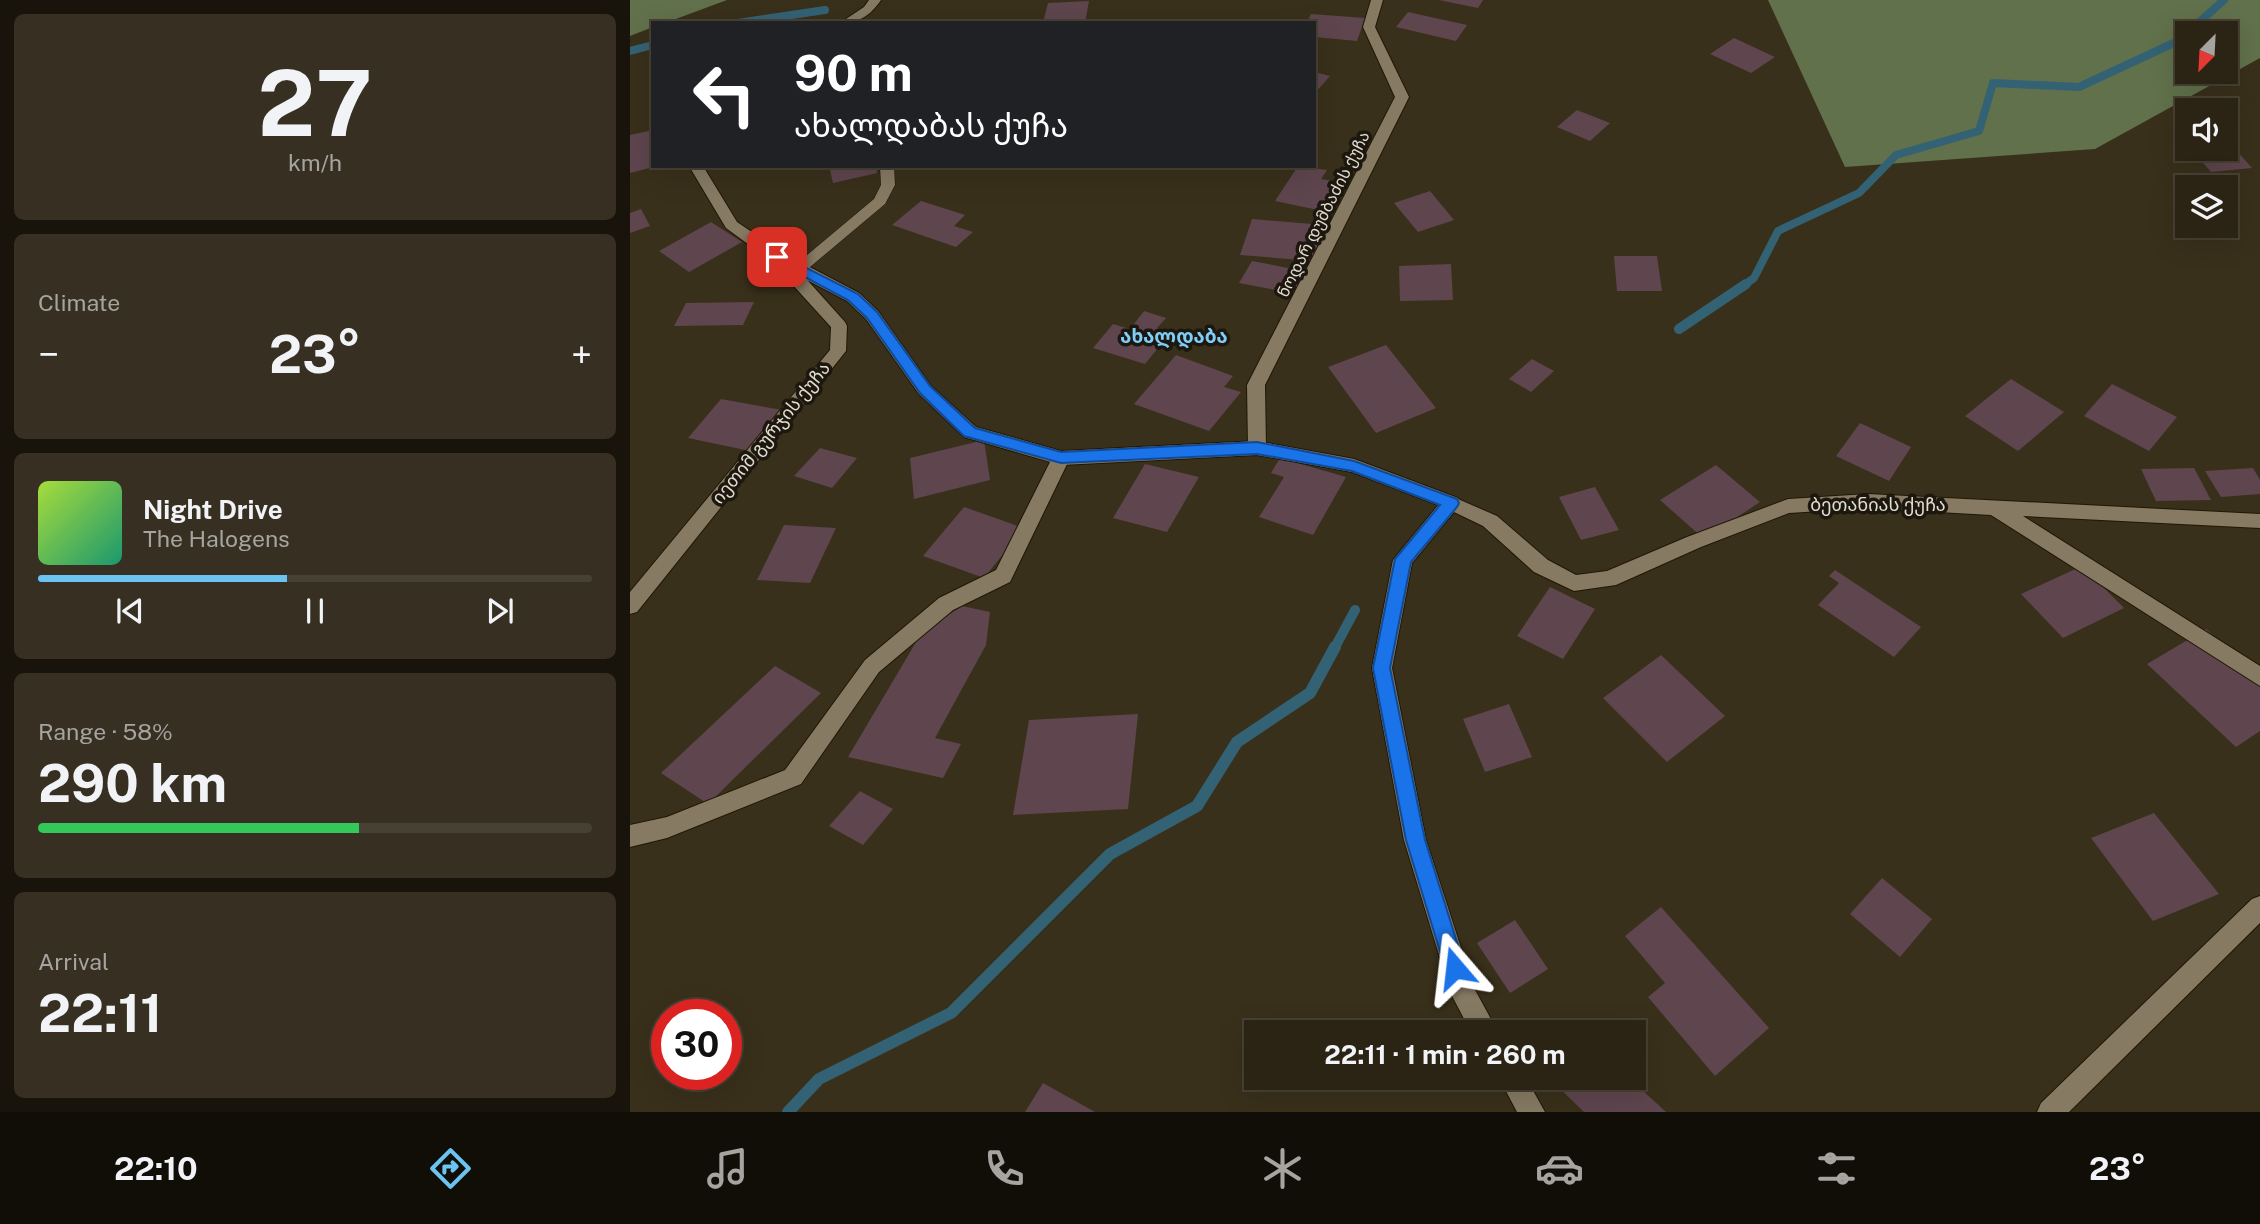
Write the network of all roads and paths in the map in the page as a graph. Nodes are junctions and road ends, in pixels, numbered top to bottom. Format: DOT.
graph roads {
  1 [pos="875,0"];
  2 [pos="1377,0"];
  3 [pos="849,21"];
  4 [pos="697,168"];
  5 [pos="887,168"];
  6 [pos="777,257"];
  7 [pos="799,269"];
  8 [pos="1257,448"];
  9 [pos="1061,458"];
  10 [pos="1451,503"];
  11 [pos="1993,506"];
  12 [pos="2260,521"];
  13 [pos="630,606"];
  14 [pos="2260,677"];
  15 [pos="630,836"];
  16 [pos="2260,907"];
  17 [pos="1478,1020"];
  18 [pos="1519,1090"];
  19 [pos="1532,1112"];
  20 [pos="2050,1112"];
  1 -- 3 [label="street"];
  2 -- 8 [label="street, ნოდარ დუმბაძის ქუჩა"];
  4 -- 6 [label="street"];
  5 -- 7 [label="lane"];
  6 -- 7 [label="street, ბეთანიას ქუჩა"];
  6 -- 13 [label="street, იეთიმ გურჯის ქუჩა"];
  7 -- 9 [label="street, ბეთანიას ქუჩა"];
  8 -- 9 [label="street, ბეთანიას ქუჩა"];
  8 -- 10 [label="street, ბეთანიას ქუჩა"];
  9 -- 15 [label="street"];
  10 -- 11 [label="street, ბეთანიას ქუჩა"];
  10 -- 17 [label="street"];
  11 -- 12 [label="street, ბეთანიას ქუჩა"];
  11 -- 14 [label="street"];
  16 -- 20 [label="street"];
  18 -- 19 [label="street"];
}
